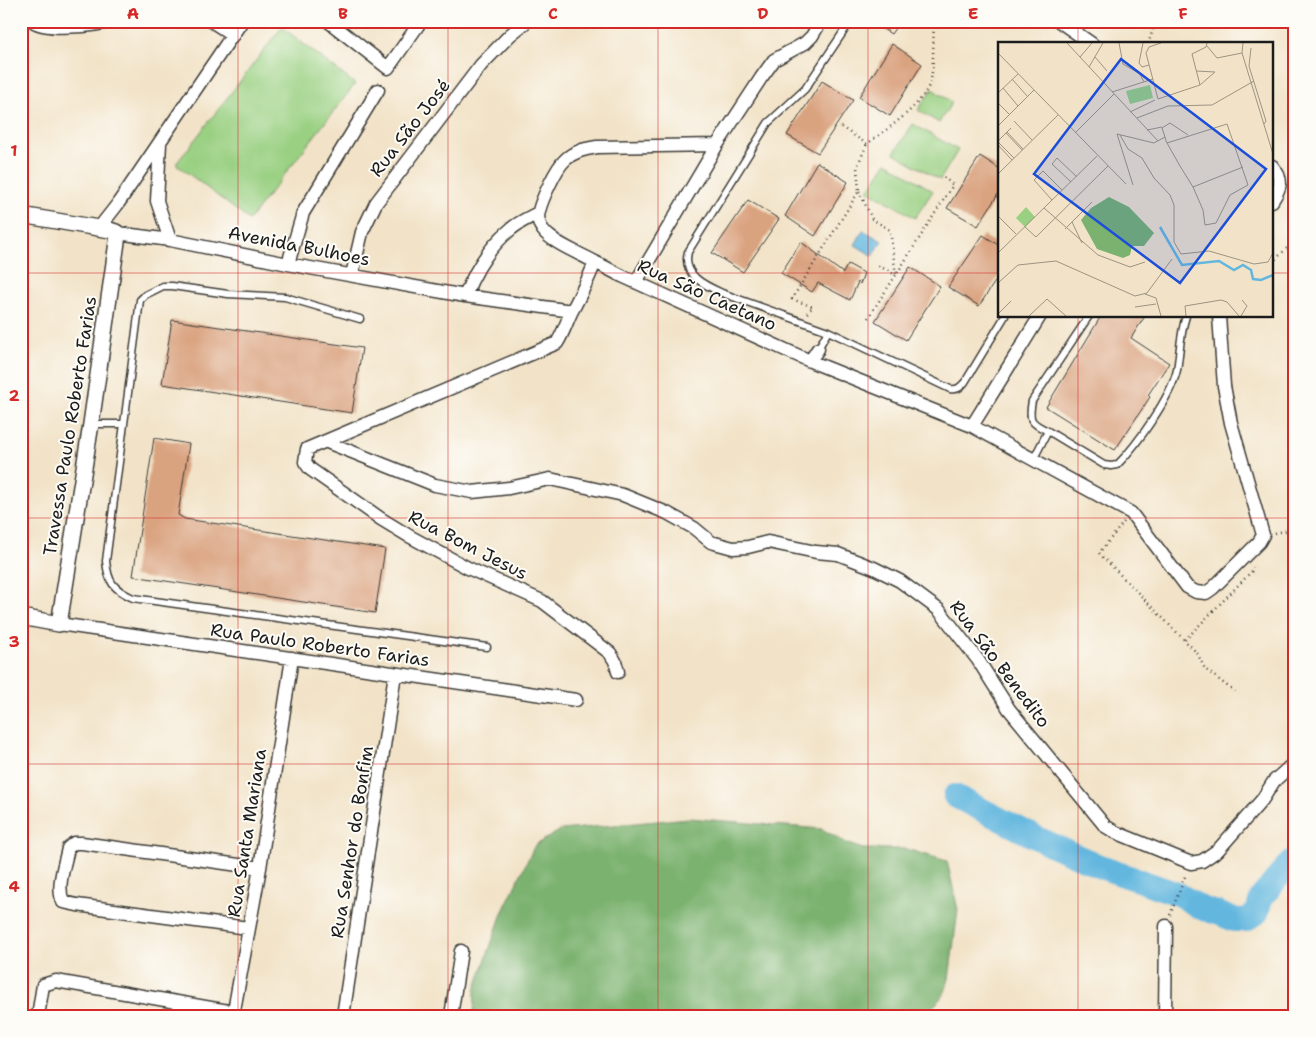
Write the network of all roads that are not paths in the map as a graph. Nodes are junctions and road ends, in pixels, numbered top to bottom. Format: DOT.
graph roads {
  1 [pos="33,21"];
  2 [pos="111,21"];
  3 [pos="211,21"];
  4 [pos="242,21"];
  5 [pos="328,21"];
  6 [pos="421,21"];
  7 [pos="527,21"];
  8 [pos="821,21"];
  9 [pos="1059,21"];
  10 [pos="846,28"];
  11 [pos="233,34"];
  12 [pos="1089,42"];
  13 [pos="378,90"];
  14 [pos="160,143"];
  15 [pos="717,145"];
  16 [pos="1274,169"];
  17 [pos="1274,197"];
  18 [pos="538,213"];
  19 [pos="21,215"];
  20 [pos="99,228"];
  21 [pos="117,233"];
  22 [pos="170,240"];
  23 [pos="595,262"];
  24 [pos="288,264"];
  25 [pos="352,274"];
  26 [pos="636,282"];
  27 [pos="465,296"];
  28 [pos="572,311"];
  29 [pos="1004,318"];
  30 [pos="1039,318"];
  31 [pos="1088,318"];
  32 [pos="1185,318"];
  33 [pos="1219,318"];
  34 [pos="360,319"];
  35 [pos="828,331"];
  36 [pos="818,349"];
  37 [pos="810,361"];
  38 [pos="91,424"];
  39 [pos="124,424"];
  40 [pos="972,426"];
  41 [pos="1048,431"];
  42 [pos="327,442"];
  43 [pos="1033,460"];
  44 [pos="21,617"];
  45 [pos="58,624"];
  46 [pos="487,647"];
  47 [pos="292,658"];
  48 [pos="618,672"];
  49 [pos="396,674"];
  50 [pos="576,700"];
  51 [pos="1295,762"];
  52 [pos="260,868"];
  53 [pos="1166,926"];
  54 [pos="248,928"];
  55 [pos="461,950"];
  56 [pos="233,1014"];
  57 [pos="38,1016"];
  58 [pos="343,1016"];
  59 [pos="451,1016"];
  60 [pos="1165,1016"];
  1 -- 2 [label="street"];
  3 -- 11 [label="street"];
  4 -- 11 [label="street"];
  5 -- 6 [label="street"];
  7 -- 25 [label="street, Rua São José"];
  8 -- 15 [label="street"];
  9 -- 12 [label="street"];
  10 -- 35 [label="lane"];
  11 -- 14 [label="street"];
  13 -- 24 [label="street"];
  14 -- 20 [label="street"];
  14 -- 22 [label="street"];
  15 -- 18 [label="street"];
  15 -- 26 [label="street"];
  16 -- 17 [label="street"];
  18 -- 23 [label="street, Rua São Caetano"];
  18 -- 27 [label="street"];
  19 -- 20 [label="street, Avenida Bulhoes"];
  20 -- 21 [label="street, Avenida Bulhoes"];
  21 -- 22 [label="street, Avenida Bulhoes"];
  21 -- 38 [label="street, Travessa Paulo Roberto Farias"];
  22 -- 24 [label="street, Avenida Bulhoes"];
  23 -- 26 [label="street, Rua São Caetano"];
  23 -- 28 [label="street"];
  24 -- 25 [label="street, Avenida Bulhoes"];
  25 -- 27 [label="street, Avenida Bulhoes"];
  26 -- 37 [label="street, Rua São Caetano"];
  27 -- 28 [label="street, Avenida Bulhoes"];
  28 -- 42 [label="street"];
  29 -- 35 [label="lane"];
  30 -- 40 [label="street"];
  31 -- 41 [label="lane"];
  32 -- 41 [label="lane"];
  33 -- 43 [label="street, Rua São Caetano"];
  34 -- 39 [label="lane"];
  35 -- 36 [label="lane"];
  36 -- 37 [label="street"];
  37 -- 40 [label="street, Rua São Caetano"];
  38 -- 39 [label="lane"];
  38 -- 45 [label="street, Travessa Paulo Roberto Farias"];
  39 -- 46 [label="lane"];
  40 -- 43 [label="street, Rua São Caetano"];
  41 -- 43 [label="lane"];
  42 -- 48 [label="street, Rua Bom Jesus"];
  42 -- 51 [label="street, Rua São Benedito"];
  44 -- 45 [label="street"];
  45 -- 47 [label="street, Rua Paulo Roberto Farias"];
  47 -- 49 [label="street, Rua Paulo Roberto Farias"];
  47 -- 52 [label="street, Rua Santa Mariana"];
  49 -- 50 [label="street, Rua Paulo Roberto Farias"];
  49 -- 58 [label="street, Rua Senhor do Bonfim"];
  52 -- 54 [label="street, Rua Santa Mariana"];
  52 -- 54 [label="street"];
  53 -- 60 [label="street"];
  54 -- 56 [label="street, Rua Santa Mariana"];
  55 -- 59 [label="street"];
  56 -- 57 [label="street, Rua Santa Mariana"];
}
